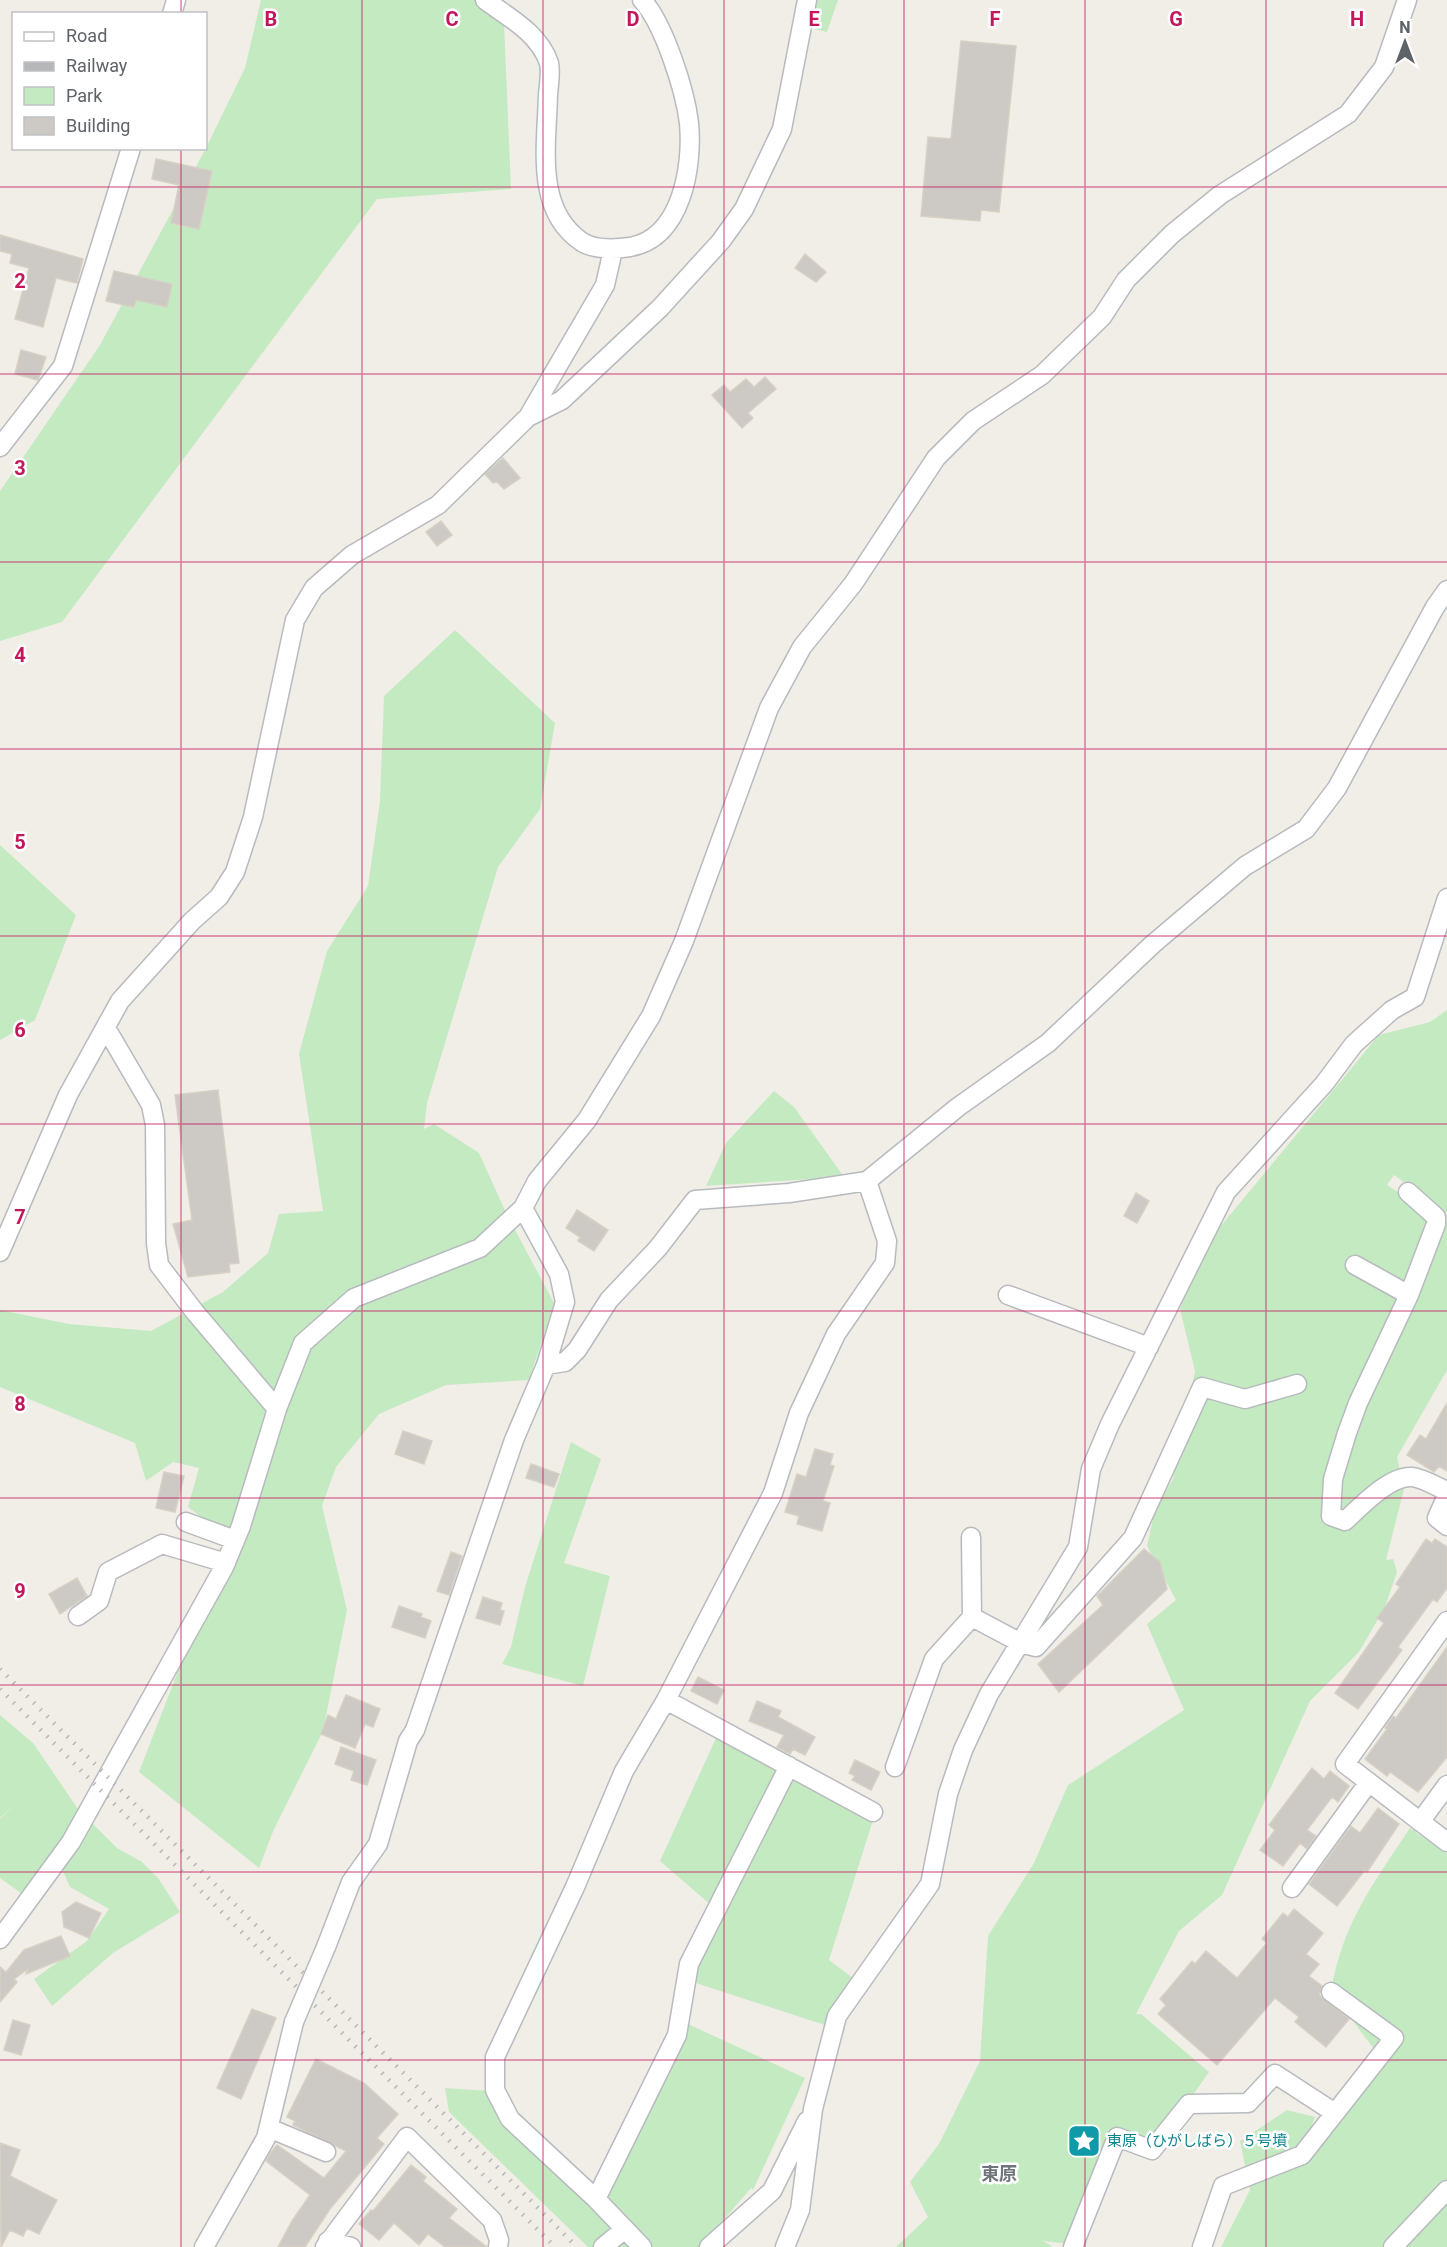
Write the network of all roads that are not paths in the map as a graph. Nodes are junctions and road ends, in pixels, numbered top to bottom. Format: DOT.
graph roads {
  1 [pos="485,0"];
  2 [pos="642,0"];
  3 [pos="807,0"];
  4 [pos="1407,0"];
  5 [pos="130,150"];
  6 [pos="613,250"];
  7 [pos="528,417"];
  8 [pos="0,447"];
  9 [pos="1447,590"];
  10 [pos="1447,898"];
  11 [pos="106,1028"];
  12 [pos="867,1181"];
  13 [pos="1408,1192"];
  14 [pos="523,1208"];
  15 [pos="0,1252"];
  16 [pos="1355,1264"];
  17 [pos="1008,1295"];
  18 [pos="1409,1295"];
  19 [pos="1149,1347"];
  20 [pos="546,1365"];
  21 [pos="1297,1384"];
  22 [pos="276,1409"];
  23 [pos="1447,1493"];
  24 [pos="186,1522"];
  25 [pos="1447,1526"];
  26 [pos="971,1537"];
  27 [pos="235,1540"];
  28 [pos="226,1563"];
  29 [pos="78,1616"];
  30 [pos="972,1617"];
  31 [pos="1447,1621"];
  32 [pos="1021,1643"];
  33 [pos="666,1700"];
  34 [pos="789,1767"];
  35 [pos="895,1767"];
  36 [pos="1369,1782"];
  37 [pos="1447,1785"];
  38 [pos="873,1812"];
  39 [pos="1420,1822"];
  40 [pos="1447,1842"];
  41 [pos="1292,1888"];
  42 [pos="0,1939"];
  43 [pos="1331,1992"];
  44 [pos="813,2109"];
  45 [pos="1335,2113"];
  46 [pos="269,2128"];
  47 [pos="326,2152"];
  48 [pos="1447,2190"];
  49 [pos="596,2199"];
  50 [pos="614,2238"];
  51 [pos="327,2244"];
  52 [pos="204,2247"];
  53 [pos="351,2247"];
  54 [pos="498,2247"];
  55 [pos="642,2247"];
  56 [pos="709,2247"];
  57 [pos="785,2247"];
  58 [pos="1073,2247"];
  59 [pos="1202,2247"];
  60 [pos="1393,2247"];
  1 -- 6 [label="street"];
  2 -- 6 [label="street"];
  3 -- 7 [label="street"];
  4 -- 14 [label="street"];
  5 -- 8 [label="street"];
  6 -- 7 [label="street"];
  7 -- 11 [label="street"];
  9 -- 12 [label="street"];
  10 -- 19 [label="street"];
  11 -- 15 [label="street"];
  11 -- 22 [label="street"];
  12 -- 20 [label="street"];
  12 -- 33 [label="street"];
  13 -- 18 [label="street"];
  14 -- 20 [label="street"];
  14 -- 22 [label="street"];
  16 -- 18 [label="street"];
  17 -- 19 [label="street"];
  18 -- 23 [label="street"];
  19 -- 32 [label="street"];
  20 -- 46 [label="street, bridge"];
  21 -- 32 [label="street"];
  22 -- 27 [label="street"];
  23 -- 25 [label="street"];
  24 -- 27 [label="street"];
  26 -- 30 [label="street"];
  27 -- 28 [label="street"];
  28 -- 29 [label="street"];
  28 -- 42 [label="street"];
  30 -- 32 [label="street"];
  30 -- 35 [label="street"];
  31 -- 36 [label="street"];
  32 -- 44 [label="street"];
  33 -- 34 [label="street"];
  33 -- 49 [label="street"];
  34 -- 38 [label="street"];
  34 -- 49 [label="street"];
  36 -- 39 [label="street"];
  36 -- 41 [label="street"];
  37 -- 39 [label="street"];
  39 -- 40 [label="street"];
  43 -- 45 [label="street"];
  44 -- 56 [label="street"];
  44 -- 57 [label="street"];
  45 -- 58 [label="street"];
  45 -- 59 [label="street"];
  46 -- 47 [label="street"];
  46 -- 52 [label="street"];
  48 -- 60 [label="street"];
  49 -- 50 [label="street"];
  50 -- 55 [label="street"];
  51 -- 53 [label="street"];
  51 -- 54 [label="street"];
}
